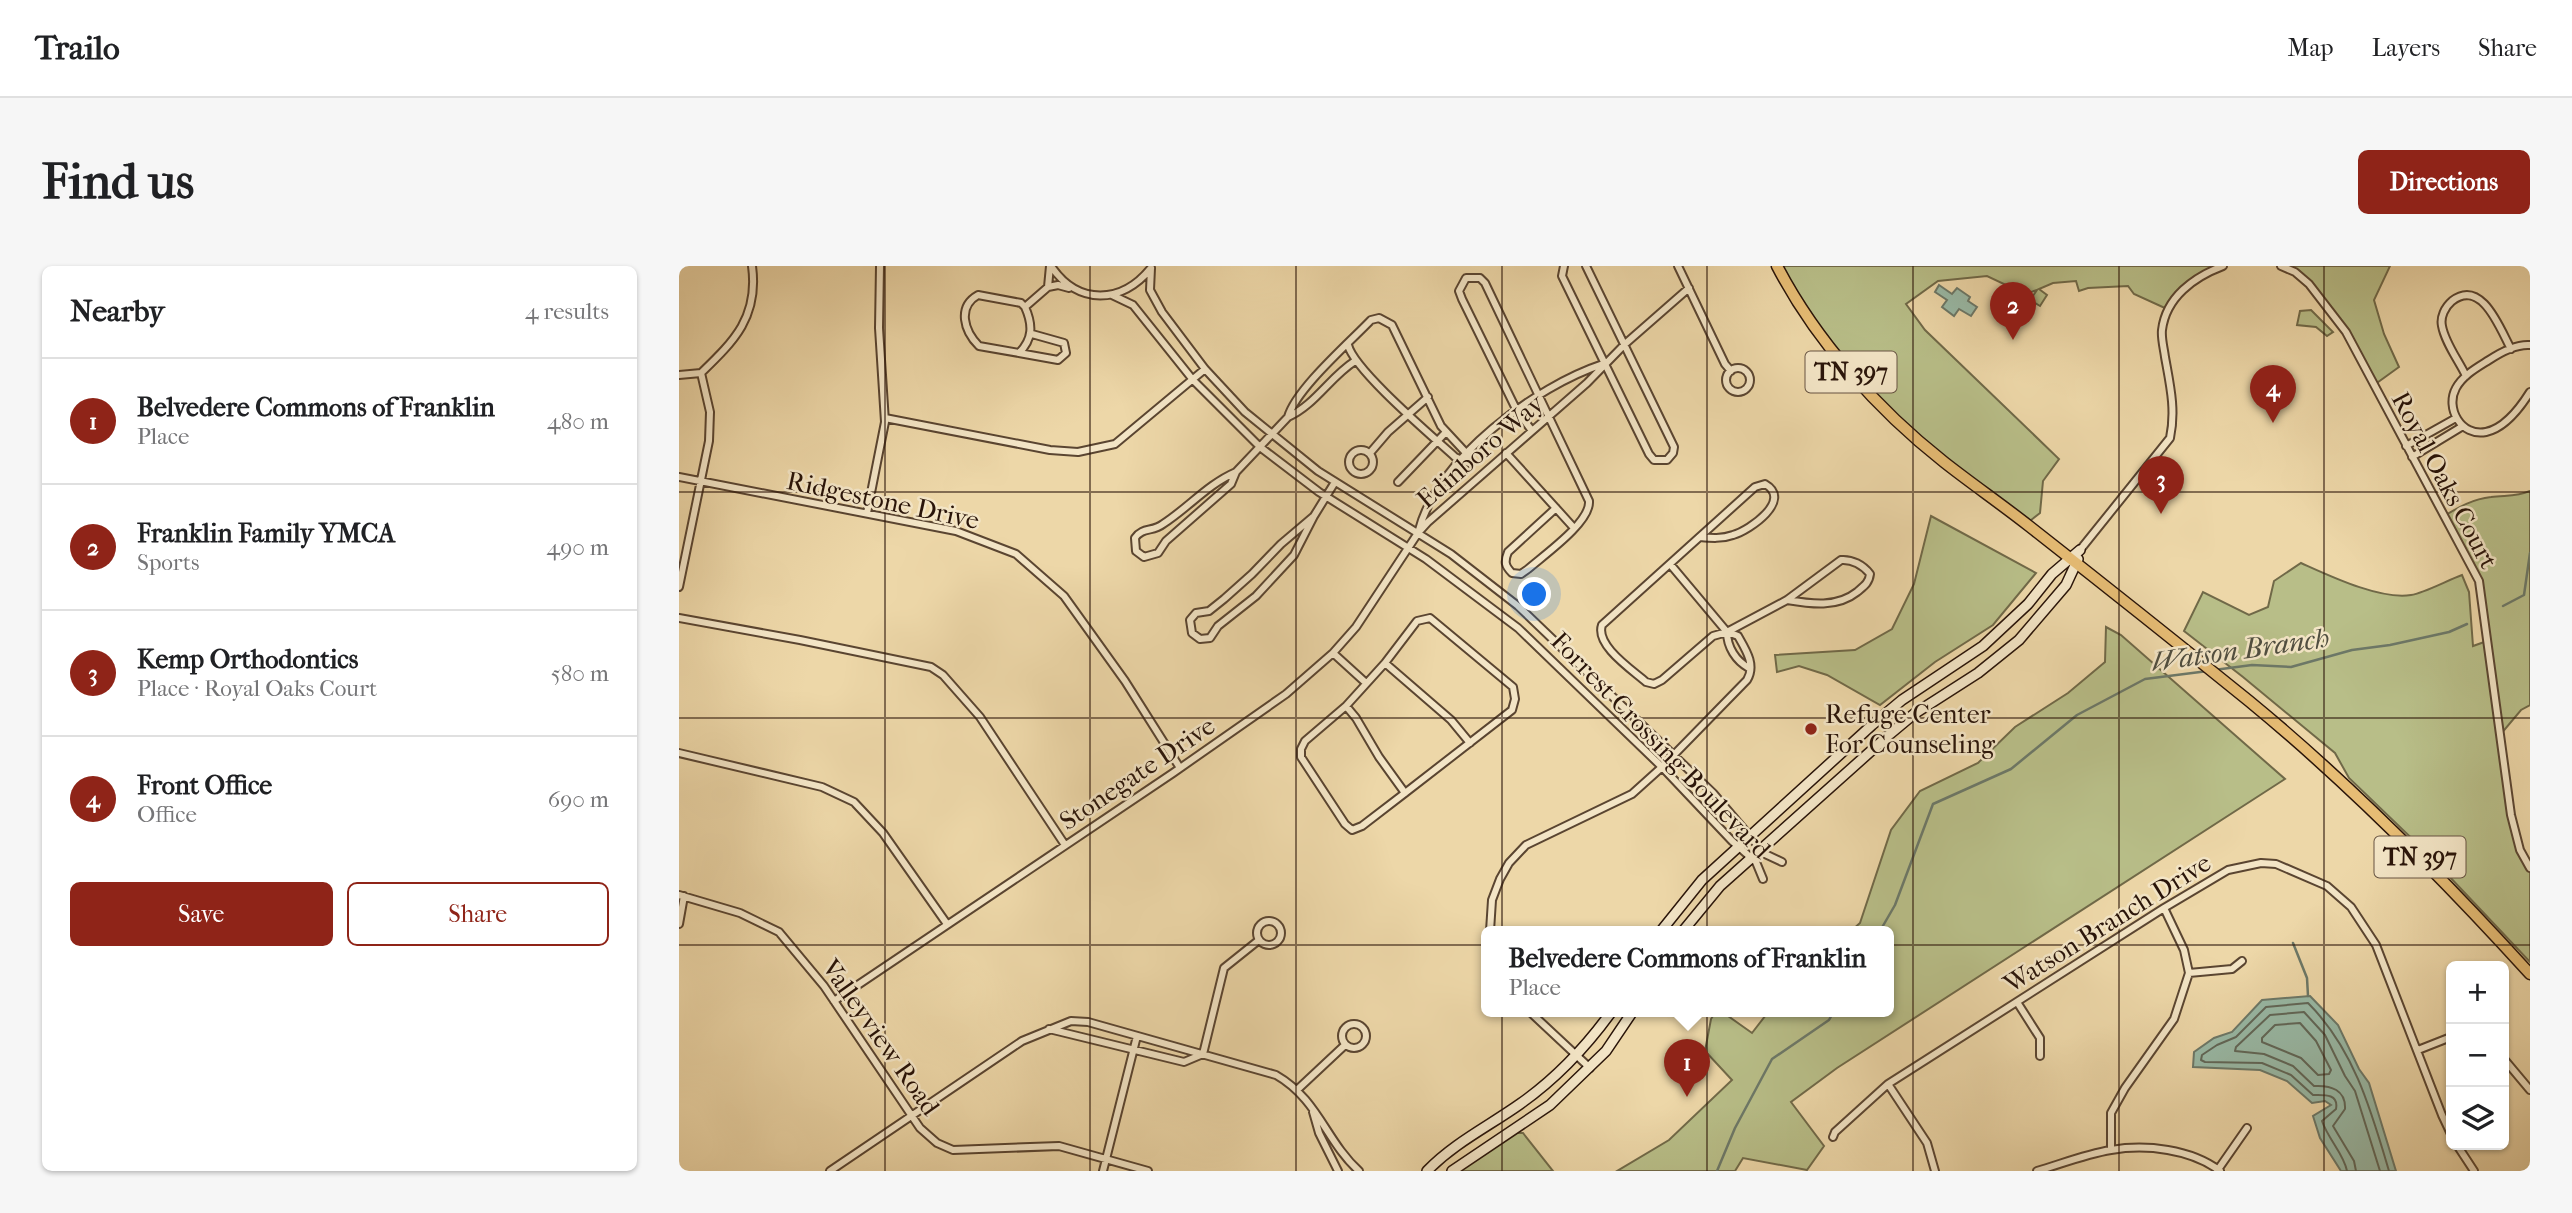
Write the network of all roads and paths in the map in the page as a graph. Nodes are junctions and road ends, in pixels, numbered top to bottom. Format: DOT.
graph roads {
  1 [pos="752,266"];
  2 [pos="880,266"];
  3 [pos="1050,266"];
  4 [pos="1564,266"];
  5 [pos="1586,266"];
  6 [pos="1678,266"];
  7 [pos="1777,266"];
  8 [pos="2223,266"];
  9 [pos="2281,266"];
  10 [pos="1151,267"];
  11 [pos="1048,287"];
  12 [pos="1073,288"];
  13 [pos="1689,288"];
  14 [pos="1112,295"];
  15 [pos="1025,307"];
  16 [pos="1032,334"];
  17 [pos="1625,344"];
  18 [pos="1347,345"];
  19 [pos="2530,345"];
  20 [pos="2511,349"];
  21 [pos="1019,353"];
  22 [pos="1355,361"];
  23 [pos="1605,363"];
  24 [pos="1205,369"];
  25 [pos="1731,371"];
  26 [pos="701,373"];
  27 [pos="679,375"];
  28 [pos="2466,376"];
  29 [pos="1193,380"];
  30 [pos="1539,393"];
  31 [pos="2530,393"];
  32 [pos="1427,397"];
  33 [pos="1516,409"];
  34 [pos="1408,413"];
  35 [pos="1548,417"];
  36 [pos="885,418"];
  37 [pos="1288,418"];
  38 [pos="2456,418"];
  39 [pos="2463,426"];
  40 [pos="1532,431"];
  41 [pos="1446,432"];
  42 [pos="1271,435"];
  43 [pos="1437,441"];
  44 [pos="2406,446"];
  45 [pos="1259,447"];
  46 [pos="1370,453"];
  47 [pos="1506,453"];
  48 [pos="1467,454"];
  49 [pos="2411,457"];
  50 [pos="1460,461"];
  51 [pos="1469,463"];
  52 [pos="1236,472"];
  53 [pos="1480,476"];
  54 [pos="679,477"];
  55 [pos="701,481"];
  56 [pos="1335,482"];
  57 [pos="1398,482"];
  58 [pos="1327,497"];
  59 [pos="1556,508"];
  60 [pos="867,513"];
  61 [pos="1314,516"];
  62 [pos="1157,528"];
  63 [pos="1574,528"];
  64 [pos="1418,533"];
  65 [pos="1700,537"];
  66 [pos="1166,541"];
  67 [pos="1409,548"];
  68 [pos="2080,550"];
  69 [pos="2073,561"];
  70 [pos="1670,564"];
  71 [pos="1261,565"];
  72 [pos="1274,578"];
  73 [pos="679,587"];
  74 [pos="1787,600"];
  75 [pos="1212,608"];
  76 [pos="679,618"];
  77 [pos="1223,622"];
  78 [pos="1727,632"];
  79 [pos="1333,653"];
  80 [pos="1385,663"];
  81 [pos="1749,668"];
  82 [pos="1366,683"];
  83 [pos="1346,706"];
  84 [pos="1470,743"];
  85 [pos="679,753"];
  86 [pos="1673,755"];
  87 [pos="1662,767"];
  88 [pos="1180,768"];
  89 [pos="1405,793"];
  90 [pos="1751,836"];
  91 [pos="1065,845"];
  92 [pos="1738,847"];
  93 [pos="1761,849"];
  94 [pos="1751,858"];
  95 [pos="1782,862"];
  96 [pos="2530,868"];
  97 [pos="1763,880"];
  98 [pos="681,895"];
  99 [pos="2164,908"];
  100 [pos="679,924"];
  101 [pos="947,924"];
  102 [pos="1490,926"];
  103 [pos="1665,926"];
  104 [pos="1687,926"];
  105 [pos="1259,940"];
  106 [pos="2242,961"];
  107 [pos="2189,973"];
  108 [pos="2530,974"];
  109 [pos="834,1001"];
  110 [pos="2017,1002"];
  111 [pos="1535,1017"];
  112 [pos="1607,1017"];
  113 [pos="1629,1017"];
  114 [pos="1048,1029"];
  115 [pos="1137,1036"];
  116 [pos="2446,1039"];
  117 [pos="1345,1045"];
  118 [pos="1134,1048"];
  119 [pos="2418,1049"];
  120 [pos="1203,1054"];
  121 [pos="1577,1056"];
  122 [pos="2040,1056"];
  123 [pos="2509,1065"];
  124 [pos="1590,1068"];
  125 [pos="1888,1084"];
  126 [pos="1298,1089"];
  127 [pos="2530,1090"];
  128 [pos="1312,1107"];
  129 [pos="911,1116"];
  130 [pos="2446,1123"];
  131 [pos="2247,1128"];
  132 [pos="1833,1137"];
  133 [pos="2111,1150"];
  134 [pos="2460,1150"];
  135 [pos="1108,1158"];
  136 [pos="2218,1170"];
  137 [pos="830,1171"];
  138 [pos="1103,1171"];
  139 [pos="1148,1171"];
  140 [pos="1338,1171"];
  141 [pos="1359,1171"];
  142 [pos="1427,1171"];
  143 [pos="1452,1171"];
  144 [pos="1935,1171"];
  145 [pos="2037,1171"];
  146 [pos="2474,1171"];
  1 -- 26 [label="street"];
  2 -- 36 [label="street"];
  3 -- 11 [label="street"];
  3 -- 12 [label="street"];
  4 -- 23 [label="street"];
  5 -- 17 [label="street"];
  6 -- 13 [label="street"];
  7 -- 69 [label="main road, TN 397"];
  8 -- 68 [label="street"];
  9 -- 44 [label="street, Royal Oaks Court"];
  10 -- 14 [label="street"];
  10 -- 24 [label="street, Forrest Crossing Boulevard"];
  11 -- 12 [label="street"];
  11 -- 15 [label="street"];
  12 -- 14 [label="street"];
  13 -- 17 [label="street, Edinboro Way"];
  13 -- 25 [label="street"];
  14 -- 29 [label="street, Forrest Crossing Boulevard"];
  15 -- 16 [label="street"];
  15 -- 21 [label="street"];
  16 -- 21 [label="street"];
  16 -- 21 [label="street"];
  17 -- 23 [label="street, Edinboro Way"];
  17 -- 23 [label="street"];
  18 -- 22 [label="street"];
  18 -- 32 [label="street"];
  18 -- 37 [label="street"];
  19 -- 20 [label="street"];
  20 -- 28 [label="street"];
  20 -- 28 [label="street"];
  22 -- 34 [label="street"];
  22 -- 37 [label="street"];
  23 -- 30 [label="street, Edinboro Way"];
  23 -- 35 [label="street, Edinboro Way"];
  24 -- 29 [label="street"];
  24 -- 42 [label="street, Forrest Crossing Boulevard"];
  26 -- 27 [label="street"];
  26 -- 55 [label="street"];
  28 -- 38 [label="street"];
  29 -- 36 [label="street"];
  29 -- 45 [label="street, Forrest Crossing Boulevard"];
  30 -- 33 [label="street, Edinboro Way"];
  30 -- 33 [label="street"];
  30 -- 35 [label="street"];
  31 -- 39 [label="street"];
  32 -- 34 [label="street"];
  32 -- 41 [label="street"];
  33 -- 40 [label="street"];
  33 -- 48 [label="street, Edinboro Way"];
  34 -- 43 [label="street"];
  34 -- 46 [label="street"];
  35 -- 40 [label="street, Edinboro Way"];
  35 -- 63 [label="street"];
  36 -- 60 [label="street"];
  37 -- 42 [label="street"];
  38 -- 39 [label="street"];
  38 -- 44 [label="street"];
  39 -- 49 [label="street"];
  40 -- 47 [label="street, Edinboro Way"];
  41 -- 43 [label="street"];
  41 -- 48 [label="street"];
  42 -- 45 [label="street"];
  42 -- 56 [label="street, Forrest Crossing Boulevard"];
  43 -- 50 [label="street"];
  43 -- 57 [label="street"];
  44 -- 49 [label="street, Royal Oaks Court"];
  45 -- 52 [label="street"];
  45 -- 58 [label="street, Forrest Crossing Boulevard"];
  46 -- 46 [label="street"];
  47 -- 53 [label="street, Edinboro Way"];
  47 -- 59 [label="street"];
  48 -- 50 [label="street, Edinboro Way"];
  48 -- 51 [label="street"];
  49 -- 96 [label="street, Royal Oaks Court"];
  50 -- 51 [label="street"];
  50 -- 64 [label="street, Edinboro Way"];
  51 -- 53 [label="street"];
  52 -- 62 [label="street"];
  52 -- 66 [label="street"];
  53 -- 64 [label="street, Edinboro Way"];
  54 -- 55 [label="street, Ridgestone Drive"];
  55 -- 60 [label="street, Ridgestone Drive"];
  55 -- 73 [label="street"];
  56 -- 58 [label="street"];
  56 -- 64 [label="street, Forrest Crossing Boulevard"];
  58 -- 61 [label="street"];
  58 -- 67 [label="street, Forrest Crossing Boulevard"];
  59 -- 63 [label="street"];
  59 -- 63 [label="street"];
  60 -- 88 [label="street, Ridgestone Drive"];
  61 -- 71 [label="street"];
  61 -- 72 [label="street"];
  62 -- 66 [label="street"];
  62 -- 66 [label="street"];
  64 -- 67 [label="street, Stonegate Drive"];
  64 -- 86 [label="street, Forrest Crossing Boulevard"];
  65 -- 65 [label="street"];
  65 -- 70 [label="street"];
  67 -- 79 [label="street, Stonegate Drive"];
  67 -- 87 [label="street, Forrest Crossing Boulevard"];
  68 -- 69 [label="main road"];
  69 -- 90 [label="main road"];
  69 -- 93 [label="main road"];
  69 -- 108 [label="main road, TN 397"];
  70 -- 78 [label="street"];
  70 -- 78 [label="street"];
  71 -- 72 [label="street"];
  71 -- 75 [label="street"];
  72 -- 77 [label="street"];
  74 -- 74 [label="street"];
  74 -- 78 [label="street"];
  75 -- 77 [label="street"];
  75 -- 77 [label="street"];
  76 -- 91 [label="street"];
  78 -- 81 [label="street"];
  78 -- 81 [label="street"];
  79 -- 82 [label="street"];
  79 -- 88 [label="street, Stonegate Drive"];
  80 -- 82 [label="street"];
  80 -- 84 [label="street"];
  80 -- 84 [label="street"];
  81 -- 86 [label="street"];
  82 -- 83 [label="street"];
  83 -- 89 [label="street"];
  83 -- 89 [label="street"];
  84 -- 89 [label="street"];
  85 -- 101 [label="street"];
  86 -- 87 [label="street"];
  86 -- 90 [label="street, Forrest Crossing Boulevard"];
  87 -- 92 [label="street, Forrest Crossing Boulevard"];
  87 -- 102 [label="street"];
  88 -- 91 [label="street, Stonegate Drive"];
  90 -- 92 [label="main road"];
  90 -- 93 [label="street, Forrest Crossing Boulevard"];
  91 -- 101 [label="street, Stonegate Drive"];
  92 -- 94 [label="street, Forrest Crossing Boulevard"];
  92 -- 103 [label="main road"];
  93 -- 94 [label="main road"];
  93 -- 95 [label="street, Forrest Crossing Boulevard"];
  94 -- 97 [label="street, Forrest Crossing Boulevard"];
  94 -- 104 [label="main road"];
  98 -- 100 [label="street"];
  98 -- 109 [label="street, Valleyview Road"];
  99 -- 107 [label="street"];
  99 -- 110 [label="street, Watson Branch Drive"];
  99 -- 119 [label="street, Watson Branch Drive"];
  101 -- 109 [label="street, Stonegate Drive"];
  105 -- 105 [label="street"];
  105 -- 120 [label="street"];
  106 -- 107 [label="street"];
  107 -- 133 [label="street"];
  109 -- 129 [label="street, Valleyview Road"];
  110 -- 122 [label="street"];
  110 -- 125 [label="street, Watson Branch Drive"];
  111 -- 121 [label="street"];
  112 -- 121 [label="main road"];
  113 -- 124 [label="main road"];
  114 -- 115 [label="street"];
  114 -- 118 [label="street"];
  114 -- 129 [label="street"];
  115 -- 118 [label="street"];
  115 -- 120 [label="street"];
  116 -- 119 [label="street"];
  117 -- 117 [label="street"];
  117 -- 126 [label="street"];
  118 -- 120 [label="street"];
  118 -- 135 [label="street"];
  119 -- 130 [label="street, Watson Branch Drive"];
  120 -- 126 [label="street"];
  121 -- 124 [label="street"];
  121 -- 142 [label="main road"];
  123 -- 127 [label="street"];
  124 -- 143 [label="main road"];
  125 -- 132 [label="street, Watson Branch Drive"];
  125 -- 144 [label="street"];
  126 -- 128 [label="street"];
  128 -- 140 [label="street"];
  128 -- 141 [label="street"];
  129 -- 135 [label="street, Valleyview Road"];
  129 -- 137 [label="street"];
  131 -- 136 [label="street"];
  133 -- 136 [label="street"];
  133 -- 145 [label="street"];
  134 -- 146 [label="street"];
  135 -- 138 [label="street"];
  135 -- 139 [label="street, Valleyview Road"];
}
